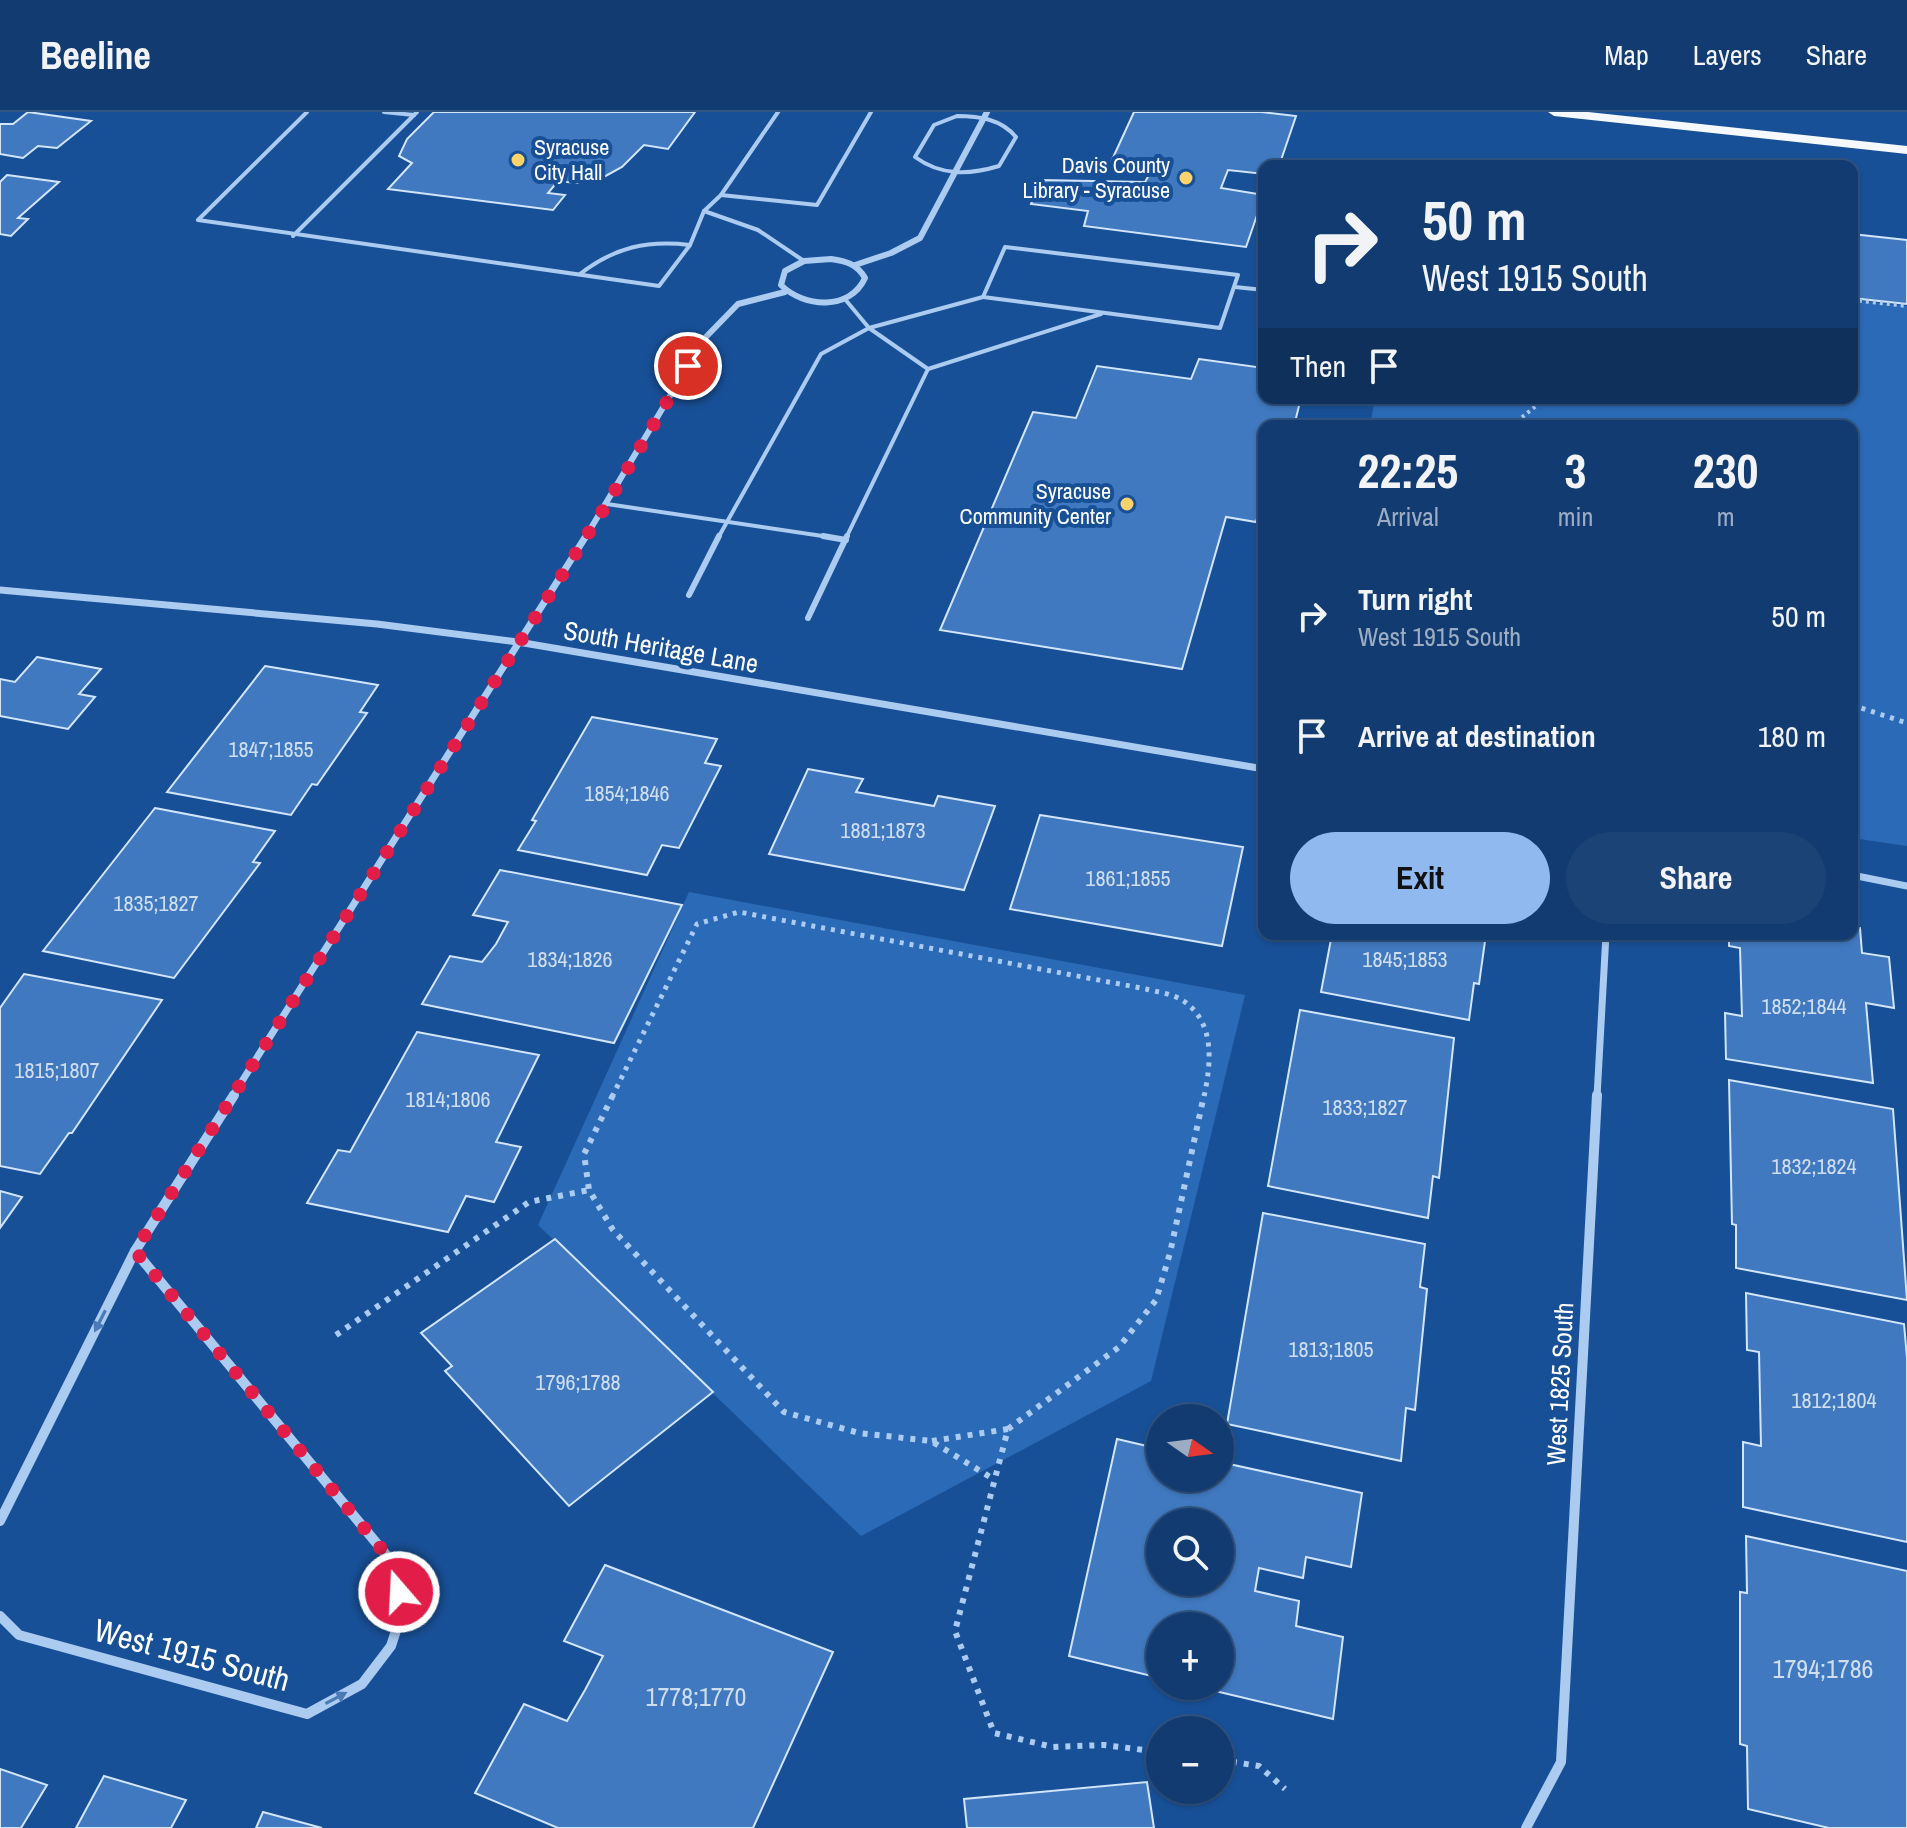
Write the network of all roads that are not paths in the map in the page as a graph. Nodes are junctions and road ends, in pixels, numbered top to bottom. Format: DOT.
graph roads {
  1 [pos="307,112"];
  2 [pos="384,112"];
  3 [pos="778,112"];
  4 [pos="871,112"];
  5 [pos="1554,112"];
  6 [pos="416,114"];
  7 [pos="985,115"];
  8 [pos="1907,150"];
  9 [pos="956,172"];
  10 [pos="721,195"];
  11 [pos="704,211"];
  12 [pos="293,236"];
  13 [pos="690,245"];
  14 [pos="804,261"];
  15 [pos="855,265"];
  16 [pos="580,274"];
  17 [pos="1235,287"];
  18 [pos="1258,289"];
  19 [pos="785,292"];
  20 [pos="983,297"];
  21 [pos="844,298"];
  22 [pos="1104,312"];
  23 [pos="869,328"];
  24 [pos="928,369"];
  25 [pos="607,504"];
  26 [pos="727,520"];
  27 [pos="846,540"];
  28 [pos="0,590"];
  29 [pos="689,595"];
  30 [pos="808,618"];
  31 [pos="518,642"];
  32 [pos="1258,768"];
  33 [pos="1858,876"];
  34 [pos="1907,886"];
  35 [pos="1606,940"];
  36 [pos="135,1251"];
  37 [pos="0,1521"];
  38 [pos="0,1616"];
  39 [pos="1526,1828"];
  1 -- 12 [label="lane"];
  2 -- 6 [label="lane"];
  3 -- 10 [label="lane"];
  4 -- 10 [label="lane"];
  5 -- 8 [label="main road"];
  6 -- 12 [label="lane"];
  7 -- 9 [label="street"];
  7 -- 9 [label="lane"];
  7 -- 9 [label="lane"];
  9 -- 15 [label="street"];
  10 -- 11 [label="lane"];
  11 -- 13 [label="lane"];
  11 -- 14 [label="lane"];
  12 -- 16 [label="lane"];
  13 -- 16 [label="lane"];
  13 -- 16 [label="lane"];
  14 -- 15 [label="street"];
  14 -- 19 [label="street"];
  15 -- 21 [label="street"];
  17 -- 18 [label="lane"];
  17 -- 20 [label="lane"];
  17 -- 22 [label="lane"];
  19 -- 21 [label="street"];
  19 -- 25 [label="street"];
  20 -- 22 [label="lane"];
  20 -- 23 [label="lane"];
  21 -- 23 [label="lane"];
  22 -- 24 [label="lane"];
  23 -- 24 [label="lane"];
  23 -- 26 [label="lane"];
  24 -- 27 [label="lane"];
  25 -- 26 [label="lane"];
  25 -- 31 [label="street"];
  26 -- 27 [label="lane"];
  26 -- 29 [label="lane"];
  27 -- 30 [label="lane"];
  28 -- 31 [label="street, South Heritage Lane"];
  31 -- 32 [label="street, South Heritage Lane"];
  31 -- 36 [label="street"];
  33 -- 34 [label="street"];
  35 -- 39 [label="street, West 1825 South"];
  36 -- 37 [label="street, one-way"];
  38 -- 36 [label="street, West 1915 South, one-way"];
}
